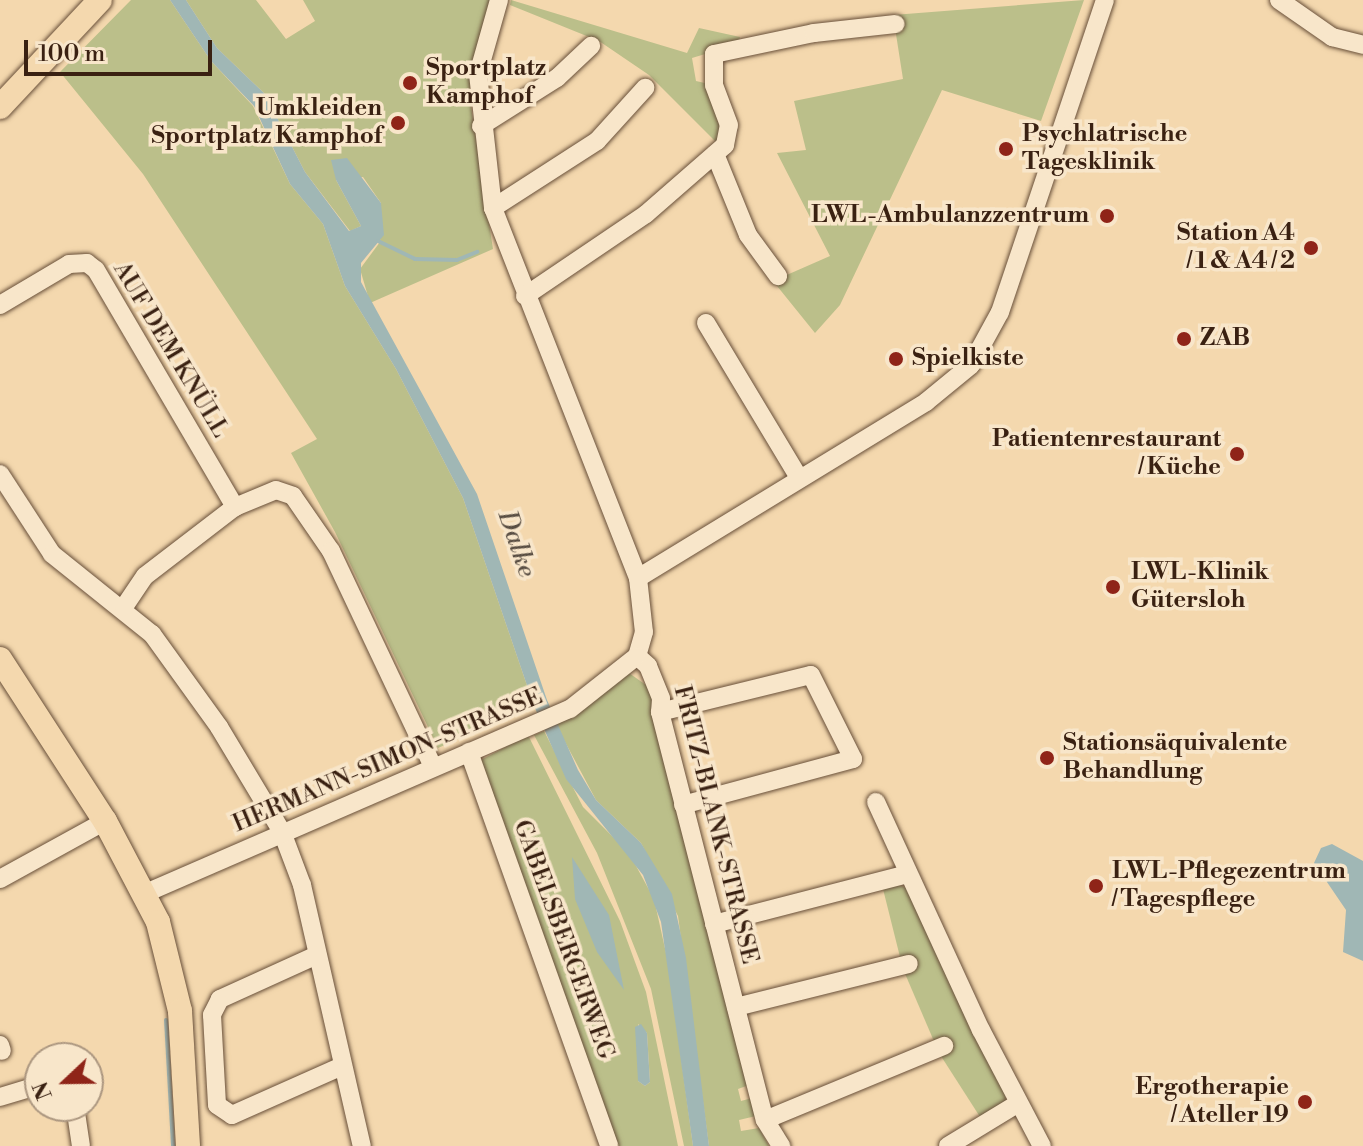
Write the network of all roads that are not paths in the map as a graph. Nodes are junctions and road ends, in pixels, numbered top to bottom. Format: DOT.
graph roads {
  1 [pos="81,0"];
  2 [pos="100,0"];
  3 [pos="499,0"];
  4 [pos="1105,0"];
  5 [pos="1279,0"];
  6 [pos="1301,7"];
  7 [pos="896,24"];
  8 [pos="1363,45"];
  9 [pos="591,46"];
  10 [pos="0,86"];
  11 [pos="645,88"];
  12 [pos="0,107"];
  13 [pos="481,126"];
  14 [pos="715,154"];
  15 [pos="493,208"];
  16 [pos="778,276"];
  17 [pos="525,296"];
  18 [pos="0,305"];
  19 [pos="706,323"];
  20 [pos="0,474"];
  21 [pos="799,478"];
  22 [pos="235,507"];
  23 [pos="638,578"];
  24 [pos="124,607"];
  25 [pos="637,656"];
  26 [pos="0,659"];
  27 [pos="660,712"];
  28 [pos="469,752"];
  29 [pos="433,767"];
  30 [pos="876,802"];
  31 [pos="683,805"];
  32 [pos="105,821"];
  33 [pos="282,832"];
  34 [pos="908,874"];
  35 [pos="0,879"];
  36 [pos="146,893"];
  37 [pos="714,924"];
  38 [pos="317,955"];
  39 [pos="909,964"];
  40 [pos="736,1007"];
  41 [pos="944,1046"];
  42 [pos="342,1066"];
  43 [pos="24,1090"];
  44 [pos="0,1097"];
  45 [pos="1017,1104"];
  46 [pos="765,1120"];
  47 [pos="77,1122"];
  48 [pos="81,1146"];
  49 [pos="188,1146"];
  50 [pos="362,1146"];
  51 [pos="609,1146"];
  52 [pos="781,1146"];
  53 [pos="948,1146"];
  54 [pos="1042,1146"];
  1 -- 10 [label="main road"];
  2 -- 12 [label="main road"];
  3 -- 13 [label="street"];
  4 -- 21 [label="street"];
  5 -- 6 [label="street"];
  6 -- 8 [label="street"];
  7 -- 14 [label="street"];
  9 -- 13 [label="street"];
  11 -- 15 [label="street"];
  13 -- 15 [label="street"];
  14 -- 16 [label="street"];
  14 -- 17 [label="street"];
  15 -- 17 [label="street"];
  17 -- 23 [label="street"];
  18 -- 22 [label="street, AUF DEM KNÜLL"];
  19 -- 21 [label="street"];
  20 -- 24 [label="street"];
  21 -- 23 [label="street"];
  22 -- 24 [label="street"];
  22 -- 29 [label="street"];
  23 -- 25 [label="street"];
  24 -- 33 [label="street"];
  25 -- 27 [label="street, FRITZ-BLANK-STRASSE"];
  25 -- 28 [label="street, HERMANN-SIMON-STRASSE"];
  26 -- 32 [label="main road"];
  27 -- 31 [label="street, FRITZ-BLANK-STRASSE"];
  27 -- 31 [label="street"];
  28 -- 29 [label="street, HERMANN-SIMON-STRASSE"];
  28 -- 51 [label="street, GABELSBERGERWEG"];
  29 -- 33 [label="street, HERMANN-SIMON-STRASSE"];
  30 -- 34 [label="street"];
  31 -- 37 [label="street, FRITZ-BLANK-STRASSE"];
  32 -- 35 [label="street"];
  32 -- 36 [label="main road"];
  33 -- 36 [label="street, HERMANN-SIMON-STRASSE"];
  33 -- 38 [label="street"];
  34 -- 37 [label="street"];
  34 -- 45 [label="street"];
  36 -- 49 [label="main road"];
  37 -- 40 [label="street, FRITZ-BLANK-STRASSE"];
  38 -- 42 [label="street"];
  38 -- 42 [label="street"];
  39 -- 40 [label="street"];
  40 -- 46 [label="street, FRITZ-BLANK-STRASSE"];
  41 -- 46 [label="street"];
  42 -- 50 [label="street"];
  43 -- 44 [label="street"];
  45 -- 53 [label="street"];
  45 -- 54 [label="street"];
  46 -- 52 [label="street, FRITZ-BLANK-STRASSE"];
  47 -- 48 [label="street"];
}
